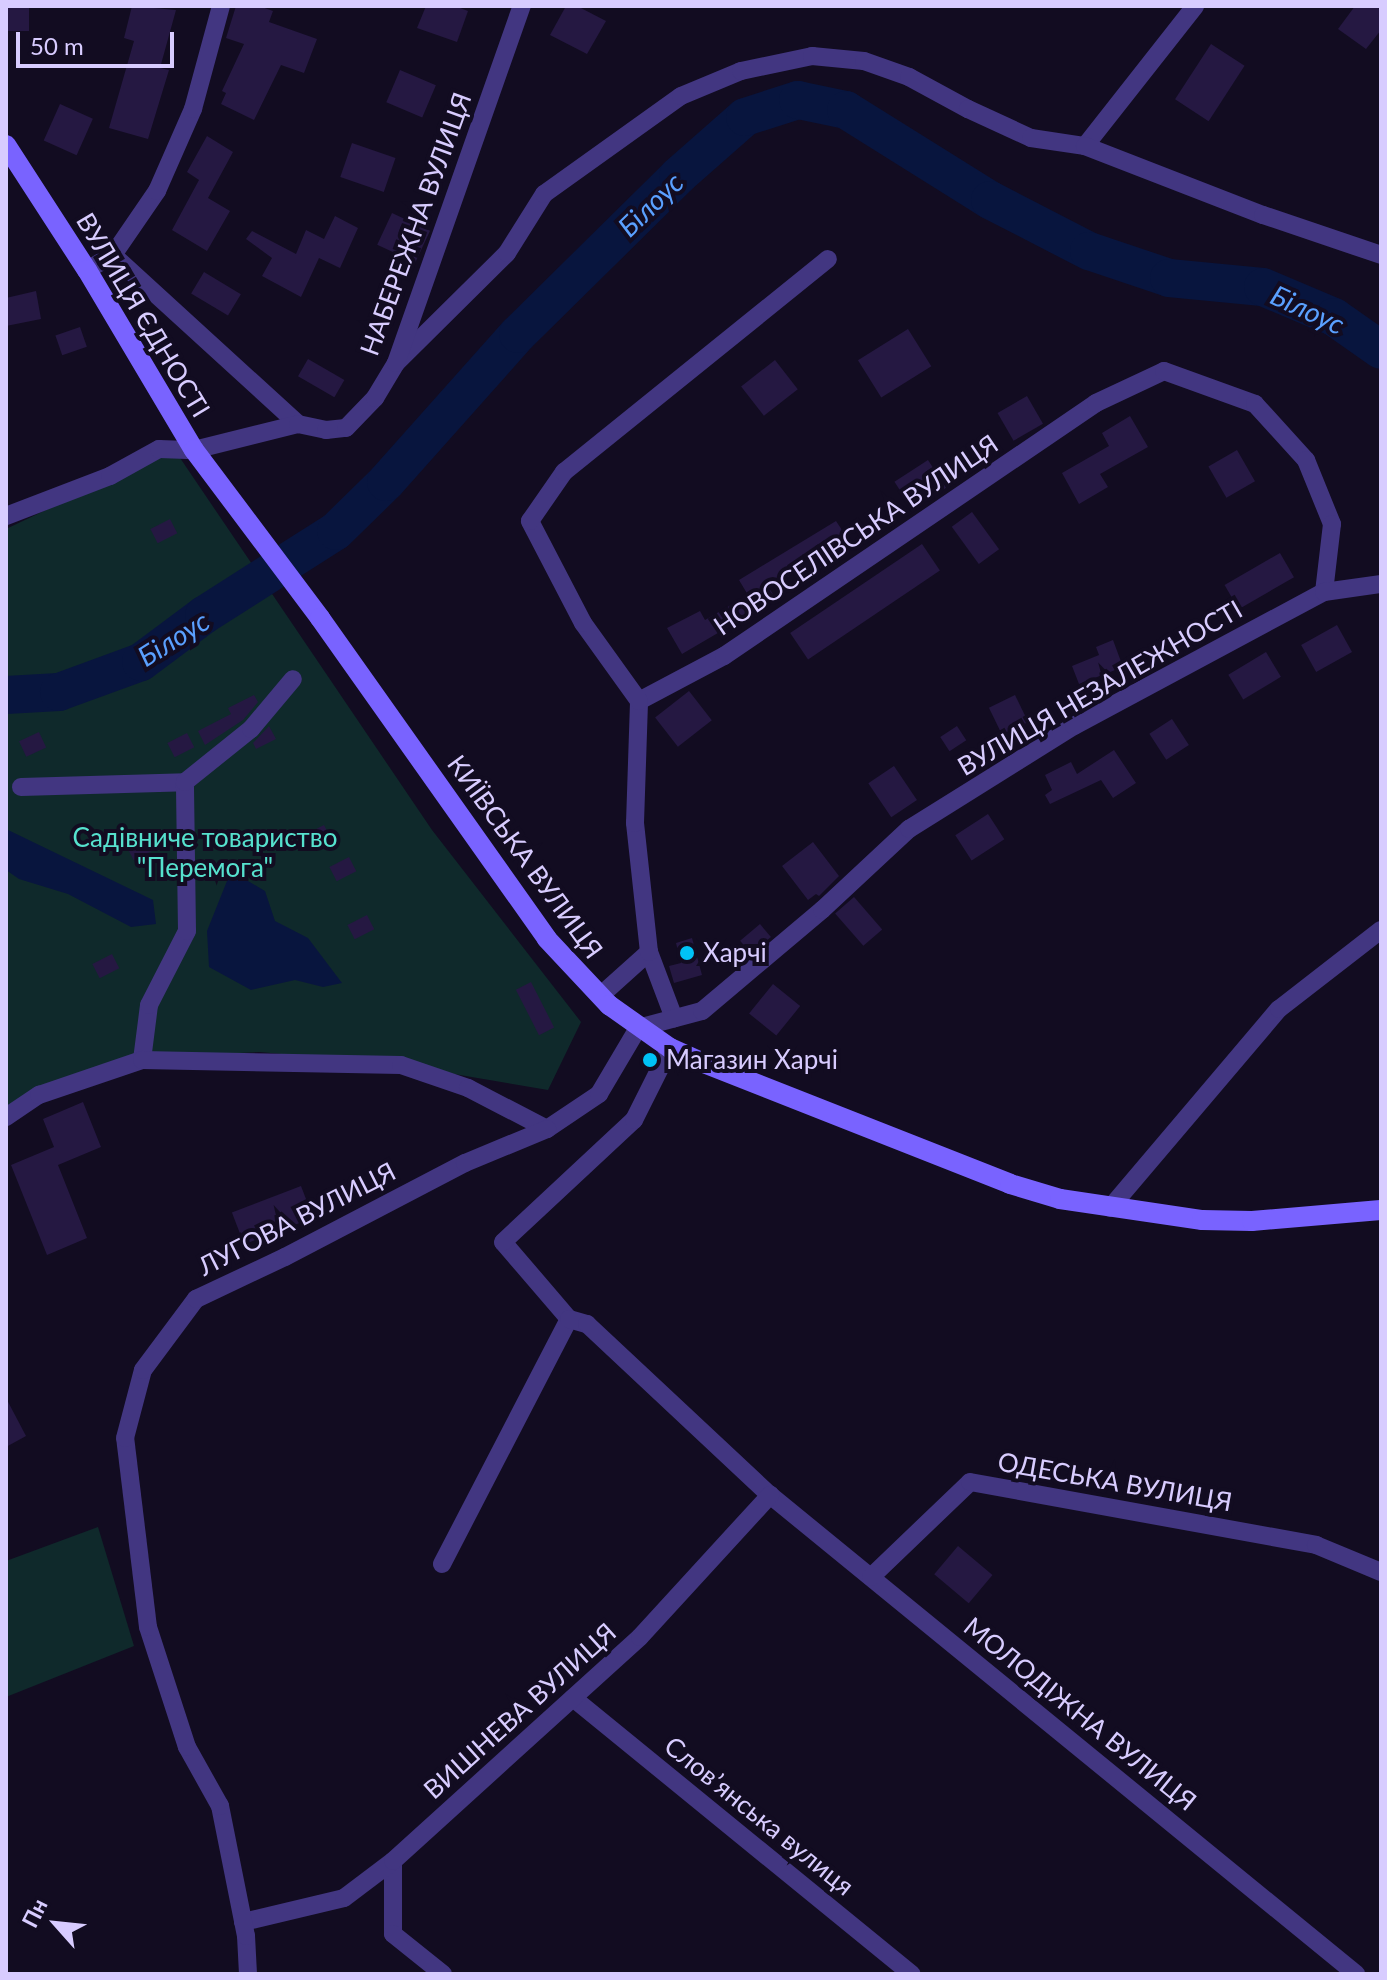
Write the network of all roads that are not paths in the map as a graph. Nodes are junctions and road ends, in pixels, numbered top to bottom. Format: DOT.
graph roads {
  1 [pos="221,6"];
  2 [pos="522,6"];
  3 [pos="1195,6"];
  4 [pos="6,145"];
  5 [pos="1085,146"];
  6 [pos="113,255"];
  7 [pos="1381,255"];
  8 [pos="828,259"];
  9 [pos="87,270"];
  10 [pos="396,363"];
  11 [pos="298,424"];
  12 [pos="194,450"];
  13 [pos="6,516"];
  14 [pos="1381,584"];
  15 [pos="1324,592"];
  16 [pos="320,618"];
  17 [pos="293,679"];
  18 [pos="639,701"];
  19 [pos="185,782"];
  20 [pos="21,787"];
  21 [pos="1381,930"];
  22 [pos="649,952"];
  23 [pos="600,996"];
  24 [pos="674,1018"];
  25 [pos="638,1028"];
  26 [pos="670,1048"];
  27 [pos="142,1060"];
  28 [pos="6,1117"];
  29 [pos="547,1129"];
  30 [pos="1110,1208"];
  31 [pos="1381,1210"];
  32 [pos="569,1319"];
  33 [pos="770,1495"];
  34 [pos="442,1564"];
  35 [pos="1381,1572"];
  36 [pos="871,1577"];
  37 [pos="573,1698"];
  38 [pos="393,1861"];
  39 [pos="243,1922"];
  40 [pos="248,1974"];
  41 [pos="443,1974"];
  42 [pos="912,1974"];
  43 [pos="1356,1974"];
  1 -- 6 [label="street"];
  2 -- 10 [label="street, НАБЕРЕЖНА ВУЛИЦЯ"];
  3 -- 5 [label="street"];
  4 -- 9 [label="main road, ВУЛИЦЯ ЄДНОСТІ"];
  5 -- 7 [label="street"];
  5 -- 10 [label="street"];
  6 -- 9 [label="street"];
  6 -- 11 [label="street"];
  8 -- 18 [label="street"];
  9 -- 12 [label="main road, ВУЛИЦЯ ЄДНОСТІ"];
  10 -- 11 [label="street, НАБЕРЕЖНА ВУЛИЦЯ"];
  11 -- 12 [label="street, НАБЕРЕЖНА ВУЛИЦЯ"];
  12 -- 13 [label="street, НАБЕРЕЖНА ВУЛИЦЯ"];
  12 -- 16 [label="main road, ВУЛИЦЯ ЄДНОСТІ"];
  14 -- 15 [label="street, ВУЛИЦЯ НЕЗАЛЕЖНОСТІ"];
  15 -- 18 [label="street, НОВОСЕЛІВСЬКА ВУЛИЦЯ"];
  15 -- 24 [label="street, ВУЛИЦЯ НЕЗАЛЕЖНОСТІ"];
  16 -- 23 [label="main road, КИЇВСЬКА ВУЛИЦЯ"];
  17 -- 19 [label="street"];
  18 -- 22 [label="street"];
  19 -- 20 [label="street"];
  19 -- 27 [label="street"];
  21 -- 30 [label="street"];
  22 -- 23 [label="street"];
  22 -- 24 [label="street"];
  23 -- 25 [label="main road, КИЇВСЬКА ВУЛИЦЯ"];
  24 -- 25 [label="street, ВУЛИЦЯ НЕЗАЛЕЖНОСТІ"];
  25 -- 26 [label="main road, КИЇВСЬКА ВУЛИЦЯ"];
  25 -- 29 [label="street, ЛУГОВА ВУЛИЦЯ"];
  26 -- 30 [label="main road, КИЇВСЬКА ВУЛИЦЯ"];
  26 -- 32 [label="street, МОЛОДІЖНА ВУЛИЦЯ"];
  27 -- 28 [label="street"];
  27 -- 29 [label="street"];
  29 -- 39 [label="street, ЛУГОВА ВУЛИЦЯ"];
  30 -- 31 [label="main road, КИЇВСЬКА ВУЛИЦЯ"];
  32 -- 33 [label="street, МОЛОДІЖНА ВУЛИЦЯ"];
  32 -- 34 [label="street"];
  33 -- 36 [label="street, МОЛОДІЖНА ВУЛИЦЯ"];
  33 -- 37 [label="street, ВИШНЕВА ВУЛИЦЯ"];
  35 -- 36 [label="street, ОДЕСЬКА ВУЛИЦЯ"];
  36 -- 43 [label="street, МОЛОДІЖНА ВУЛИЦЯ"];
  37 -- 38 [label="street, ВИШНЕВА ВУЛИЦЯ"];
  37 -- 42 [label="street, Словʼянська вулиця"];
  38 -- 39 [label="street, ВИШНЕВА ВУЛИЦЯ"];
  38 -- 41 [label="street"];
  39 -- 40 [label="street, ЛУГОВА ВУЛИЦЯ"];
}
